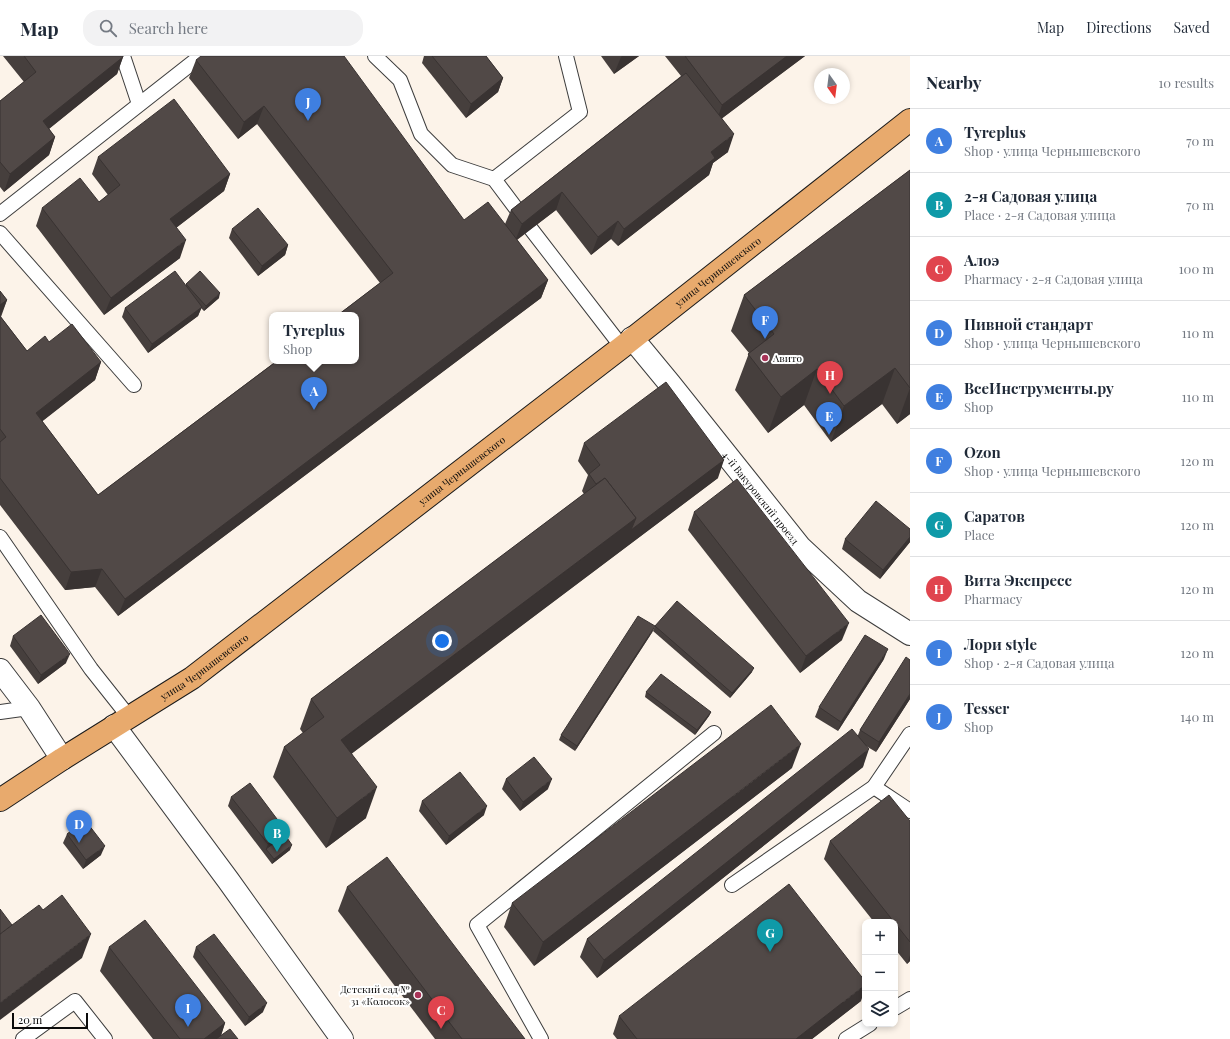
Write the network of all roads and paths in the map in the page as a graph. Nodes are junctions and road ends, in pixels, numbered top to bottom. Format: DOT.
graph roads {
  1 [pos="123,56"];
  2 [pos="201,56"];
  3 [pos="375,56"];
  4 [pos="566,56"];
  5 [pos="139,104"];
  6 [pos="910,120"];
  7 [pos="494,179"];
  8 [pos="0,214"];
  9 [pos="521,215"];
  10 [pos="531,229"];
  11 [pos="0,233"];
  12 [pos="627,343"];
  13 [pos="134,384"];
  14 [pos="0,537"];
  15 [pos="910,634"];
  16 [pos="0,670"];
  17 [pos="28,708"];
  18 [pos="0,712"];
  19 [pos="121,722"];
  20 [pos="714,733"];
  21 [pos="910,734"];
  22 [pos="62,759"];
  23 [pos="874,787"];
  24 [pos="0,800"];
  25 [pos="910,811"];
  26 [pos="732,885"];
  27 [pos="910,999"];
  28 [pos="898,1006"];
  29 [pos="865,1027"];
  30 [pos="23,1039"];
  31 [pos="105,1039"];
  32 [pos="342,1039"];
  33 [pos="541,1039"];
  34 [pos="846,1039"];
  1 -- 5 [label="lane"];
  2 -- 5 [label="lane"];
  3 -- 7 [label="lane"];
  4 -- 7 [label="lane"];
  5 -- 8 [label="lane"];
  6 -- 12 [label="main road, улица Чернышевского"];
  7 -- 9 [label="lane"];
  10 -- 12 [label="lane"];
  11 -- 13 [label="lane"];
  12 -- 15 [label="street, 4-й Вакуровский проезд"];
  12 -- 19 [label="main road, улица Чернышевского"];
  14 -- 19 [label="lane"];
  16 -- 17 [label="street"];
  17 -- 18 [label="lane"];
  17 -- 22 [label="street"];
  19 -- 22 [label="main road, улица Чернышевского"];
  19 -- 32 [label="street"];
  20 -- 33 [label="lane"];
  21 -- 23 [label="lane"];
  22 -- 24 [label="main road, улица Чернышевского"];
  23 -- 25 [label="lane"];
  23 -- 26 [label="lane"];
  27 -- 28 [label="lane"];
  29 -- 34 [label="lane"];
  30 -- 31 [label="lane"];
}
